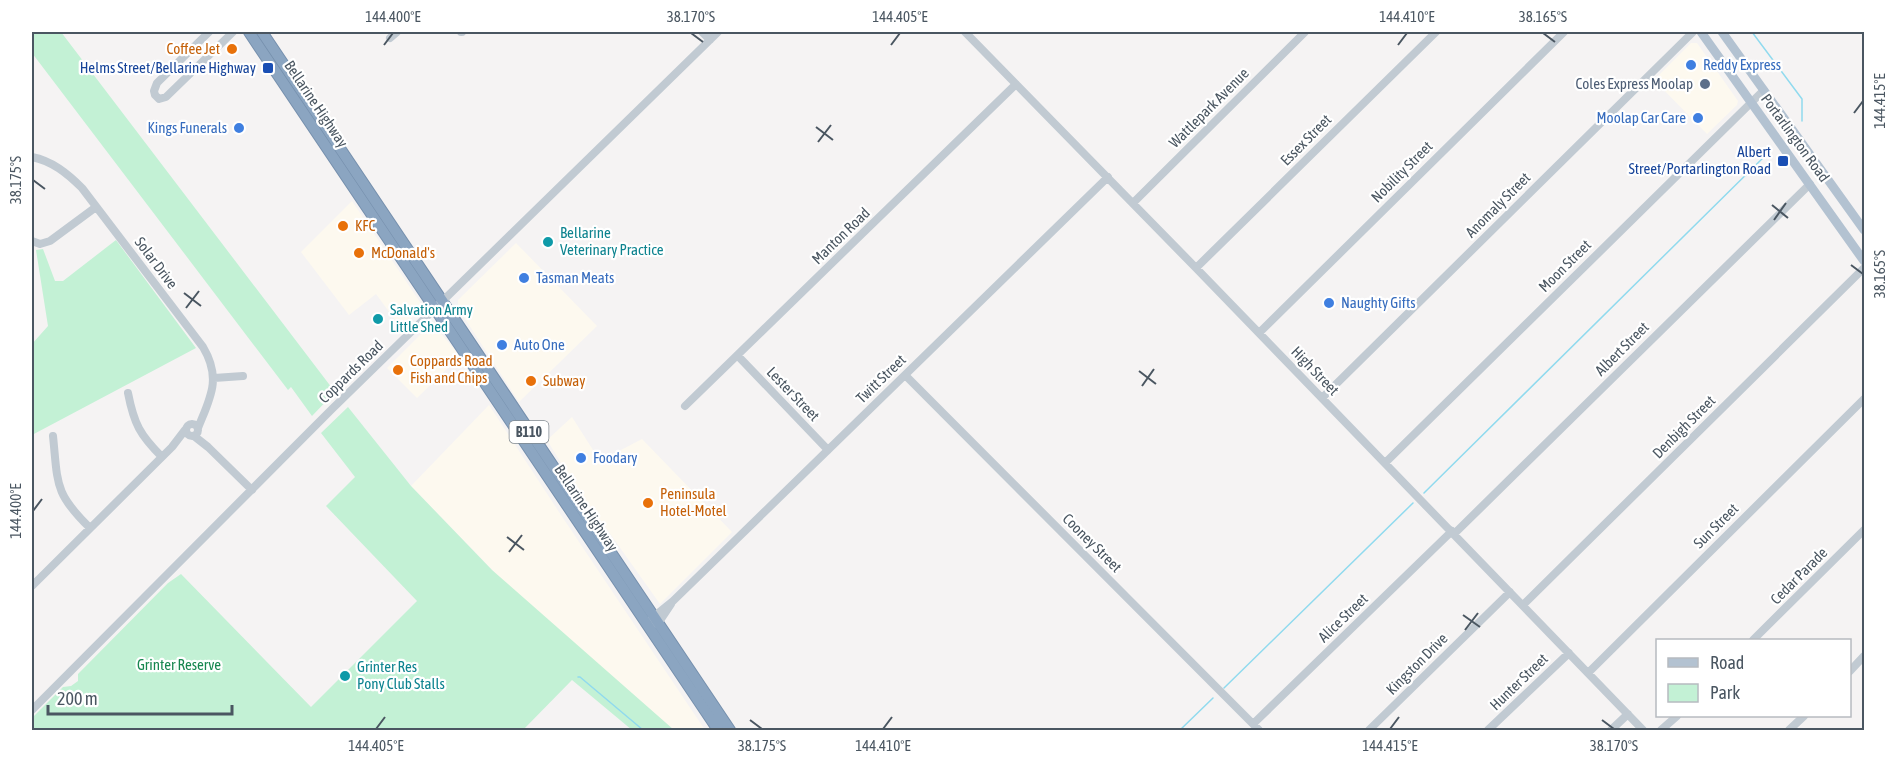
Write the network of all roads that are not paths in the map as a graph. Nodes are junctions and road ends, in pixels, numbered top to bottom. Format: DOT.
graph roads {
  1 [pos="209,32"];
  2 [pos="232,32"];
  3 [pos="397,32"];
  4 [pos="702,32"];
  5 [pos="718,32"];
  6 [pos="965,32"];
  7 [pos="1305,32"];
  8 [pos="1436,32"];
  9 [pos="1564,32"];
  10 [pos="1693,32"];
  11 [pos="1701,32"];
  12 [pos="1722,32"];
  13 [pos="258,33"];
  14 [pos="390,38"];
  15 [pos="710,40"];
  16 [pos="1016,84"];
  17 [pos="1764,90"];
  18 [pos="1751,102"];
  19 [pos="32,157"];
  20 [pos="1108,177"];
  21 [pos="1810,184"];
  22 [pos="1133,203"];
  23 [pos="96,207"];
  24 [pos="1864,230"];
  25 [pos="32,241"];
  26 [pos="1864,261"];
  27 [pos="1196,268"];
  28 [pos="1864,268"];
  29 [pos="438,305"];
  30 [pos="1259,333"];
  31 [pos="738,356"];
  32 [pos="905,375"];
  33 [pos="243,376"];
  34 [pos="214,378"];
  35 [pos="128,393"];
  36 [pos="1322,398"];
  37 [pos="1864,399"];
  38 [pos="685,406"];
  39 [pos="193,431"];
  40 [pos="53,436"];
  41 [pos="828,450"];
  42 [pos="162,457"];
  43 [pos="1385,463"];
  44 [pos="252,490"];
  45 [pos="90,528"];
  46 [pos="1864,530"];
  47 [pos="1453,533"];
  48 [pos="32,586"];
  49 [pos="1510,592"];
  50 [pos="1523,605"];
  51 [pos="653,622"];
  52 [pos="1754,639"];
  53 [pos="1569,653"];
  54 [pos="1864,656"];
  55 [pos="1851,670"];
  56 [pos="1588,673"];
  57 [pos="32,710"];
  58 [pos="1628,714"];
  59 [pos="1676,717"];
  60 [pos="1803,717"];
  61 [pos="1253,724"];
  62 [pos="718,730"];
  63 [pos="730,730"];
  64 [pos="1259,730"];
  65 [pos="1369,730"];
  66 [pos="1488,730"];
  67 [pos="1611,730"];
  68 [pos="1643,730"];
  69 [pos="1661,730"];
  70 [pos="1789,730"];
  1 -- 2 [label="street"];
  3 -- 14 [label="street"];
  4 -- 15 [label="street"];
  5 -- 15 [label="street, Coppards Road"];
  6 -- 16 [label="street, High Street"];
  7 -- 22 [label="street, Wattlepark Avenue"];
  8 -- 27 [label="street, Essex Street"];
  9 -- 30 [label="street, Nobility Street"];
  10 -- 36 [label="street, Anomaly Street"];
  11 -- 18 [label="main road, Portarlington Road"];
  12 -- 17 [label="main road, Portarlington Road"];
  13 -- 29 [label="highway, Bellarine Highway / B110"];
  15 -- 29 [label="street, Coppards Road"];
  16 -- 20 [label="street, High Street"];
  16 -- 31 [label="street, Manton Road"];
  17 -- 18 [label="street, Moon Street"];
  17 -- 24 [label="main road, Portarlington Road"];
  18 -- 21 [label="main road, Portarlington Road"];
  18 -- 43 [label="street, Moon Street"];
  19 -- 23 [label="street, Solar Drive"];
  20 -- 22 [label="street, High Street"];
  20 -- 32 [label="street, Twitt Street"];
  21 -- 26 [label="main road, Portarlington Road"];
  21 -- 47 [label="street, Albert Street"];
  22 -- 27 [label="street, High Street"];
  23 -- 25 [label="street"];
  23 -- 34 [label="street, Solar Drive"];
  27 -- 30 [label="street, High Street"];
  28 -- 50 [label="street, Denbigh Street"];
  29 -- 44 [label="street, Coppards Road"];
  29 -- 51 [label="highway, Bellarine Highway / B110"];
  30 -- 36 [label="street, High Street"];
  31 -- 38 [label="street, Manton Road"];
  31 -- 41 [label="street, Lester Street"];
  32 -- 41 [label="street, Twitt Street"];
  32 -- 61 [label="street, Cooney Street"];
  33 -- 34 [label="street"];
  34 -- 39 [label="street"];
  35 -- 42 [label="street"];
  36 -- 43 [label="street, High Street"];
  37 -- 56 [label="street, Sun Street"];
  39 -- 42 [label="street"];
  39 -- 44 [label="street"];
  40 -- 45 [label="street"];
  41 -- 51 [label="street, Twitt Street"];
  42 -- 45 [label="street"];
  43 -- 47 [label="street, High Street"];
  44 -- 57 [label="street, Coppards Road"];
  45 -- 48 [label="street"];
  46 -- 52 [label="street, Cedar Parade"];
  47 -- 49 [label="street, High Street"];
  47 -- 61 [label="street, Alice Street"];
  49 -- 50 [label="street, High Street"];
  49 -- 65 [label="street, Kingston Drive"];
  50 -- 53 [label="street, High Street"];
  51 -- 62 [label="highway, Bellarine Highway / B110"];
  51 -- 63 [label="highway, Bellarine Highway / B110"];
  53 -- 56 [label="street, High Street"];
  53 -- 66 [label="street, Hunter Street"];
  54 -- 55 [label="street"];
  56 -- 58 [label="street, High Street"];
  58 -- 67 [label="street"];
  58 -- 68 [label="street, High Street"];
  59 -- 69 [label="street"];
  60 -- 70 [label="street"];
  61 -- 64 [label="street, Cooney Street"];
}
